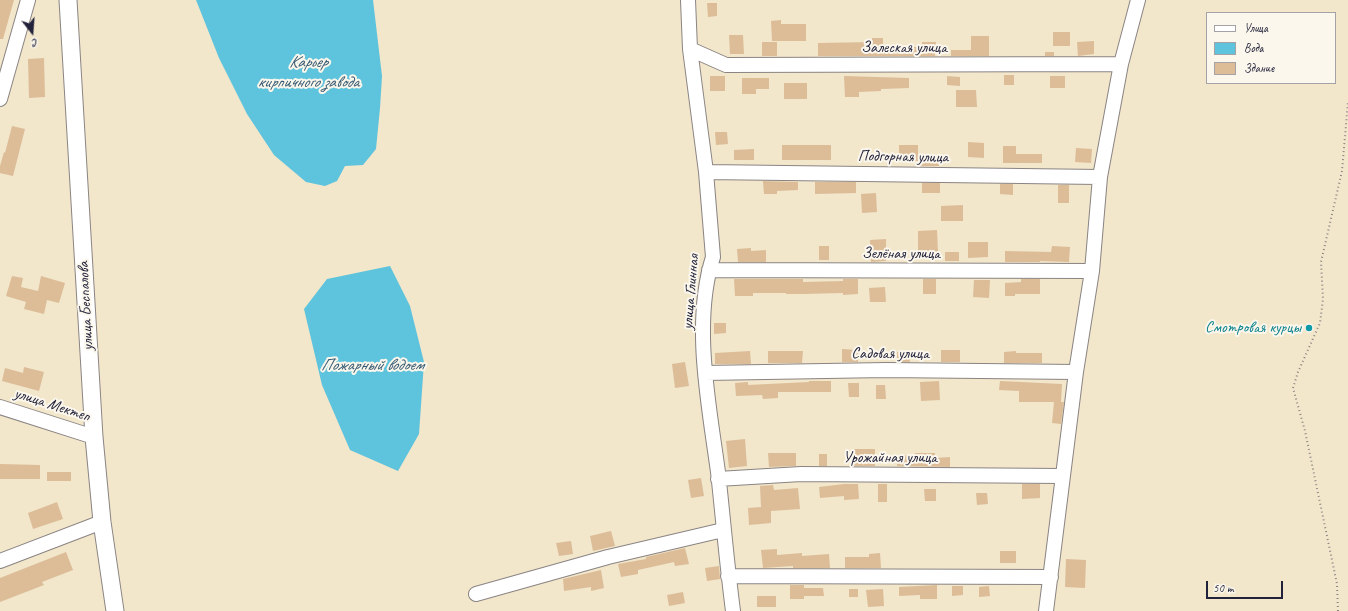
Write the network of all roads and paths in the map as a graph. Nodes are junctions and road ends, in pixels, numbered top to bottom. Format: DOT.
graph roads {
  1 [pos="28,0"];
  2 [pos="68,0"];
  3 [pos="688,0"];
  4 [pos="1138,0"];
  5 [pos="690,49"];
  6 [pos="1121,64"];
  7 [pos="0,99"];
  8 [pos="1348,102"];
  9 [pos="706,172"];
  10 [pos="1100,177"];
  11 [pos="709,270"];
  12 [pos="1092,271"];
  13 [pos="1076,372"];
  14 [pos="706,373"];
  15 [pos="0,407"];
  16 [pos="94,437"];
  17 [pos="1062,476"];
  18 [pos="718,479"];
  19 [pos="102,522"];
  20 [pos="724,530"];
  21 [pos="0,561"];
  22 [pos="728,576"];
  23 [pos="1051,577"];
  24 [pos="476,594"];
  25 [pos="115,611"];
  26 [pos="733,611"];
  27 [pos="1046,611"];
  28 [pos="1338,611"];
  1 -- 7 [label="street"];
  2 -- 16 [label="main road, улица Беспалова"];
  3 -- 5 [label="street, улица Глинная"];
  4 -- 6 [label="street"];
  5 -- 6 [label="street, Залеская улица"];
  5 -- 9 [label="street, улица Глинная"];
  6 -- 10 [label="street"];
  8 -- 28 [label="path"];
  9 -- 10 [label="street, Подгорная улица"];
  9 -- 11 [label="street, улица Глинная"];
  10 -- 12 [label="street"];
  11 -- 12 [label="street, Зелёная улица"];
  11 -- 14 [label="street, улица Глинная"];
  12 -- 13 [label="street"];
  13 -- 14 [label="street, Садовая улица"];
  13 -- 17 [label="street"];
  14 -- 18 [label="street, улица Глинная"];
  15 -- 16 [label="street, улица Мектеп"];
  16 -- 19 [label="main road, улица Беспалова"];
  17 -- 18 [label="street, Урожайная улица"];
  17 -- 23 [label="street"];
  18 -- 20 [label="street, улица Глинная"];
  19 -- 21 [label="street"];
  19 -- 25 [label="main road, улица Беспалова"];
  20 -- 22 [label="street, улица Глинная"];
  20 -- 24 [label="street"];
  22 -- 23 [label="street"];
  22 -- 26 [label="street, улица Глинная"];
  23 -- 27 [label="street"];
}
